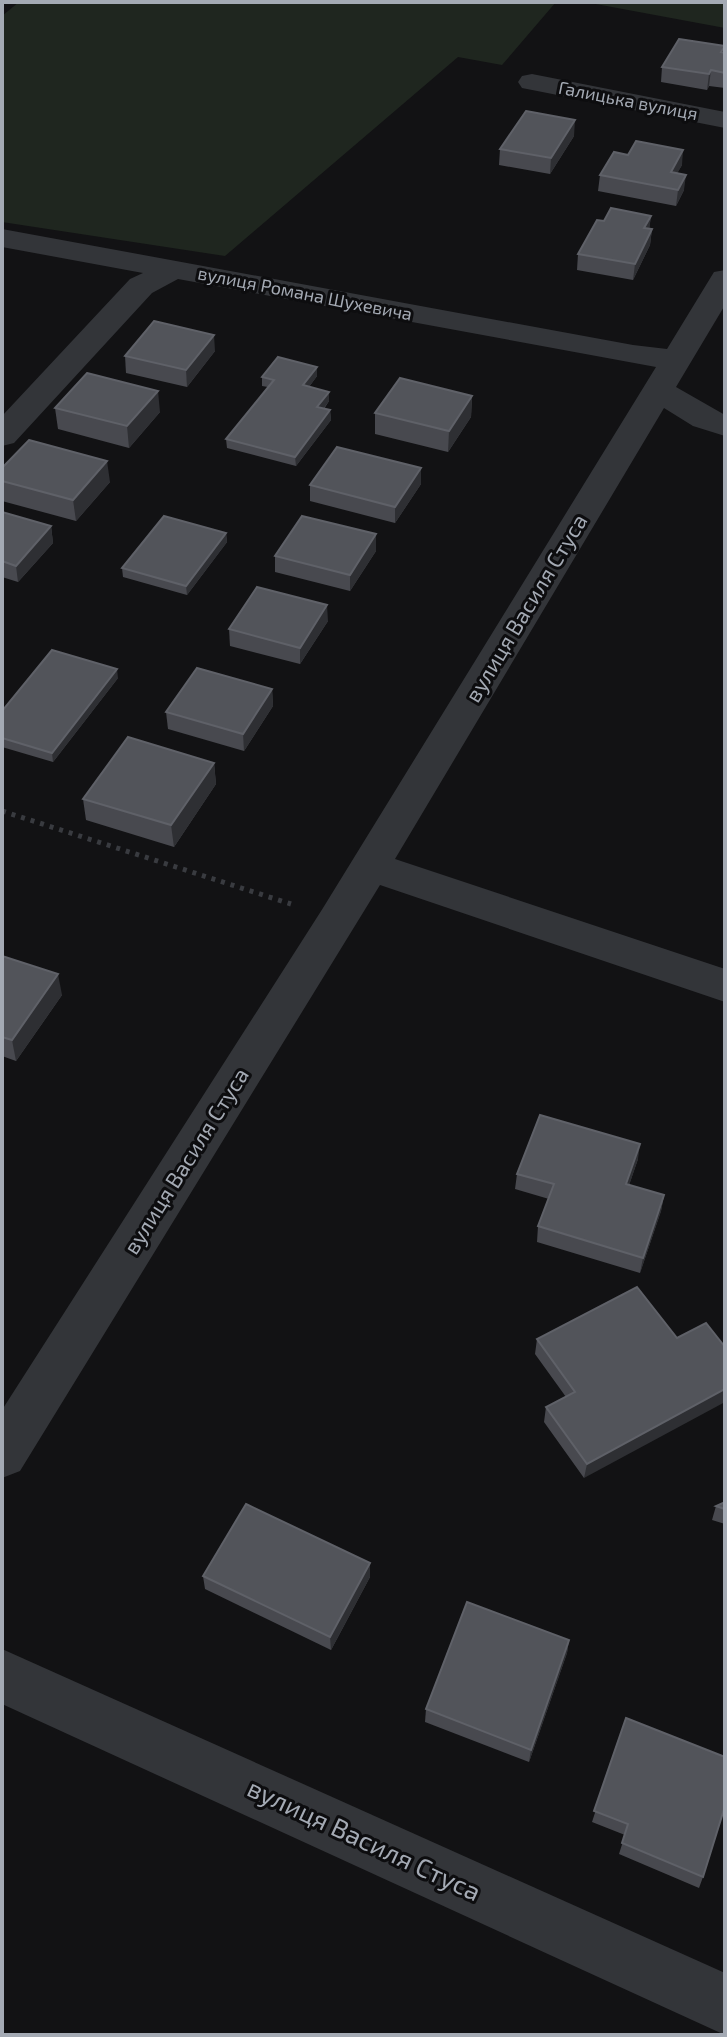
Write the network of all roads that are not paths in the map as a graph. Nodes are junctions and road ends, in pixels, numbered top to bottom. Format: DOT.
graph roads {
  1 [pos="532,82"];
  2 [pos="725,120"];
  3 [pos="2,238"];
  4 [pos="174,269"];
  5 [pos="725,279"];
  6 [pos="667,374"];
  7 [pos="725,426"];
  8 [pos="2,436"];
  9 [pos="370,866"];
  10 [pos="725,986"];
  11 [pos="2,1455"];
  12 [pos="2,1676"];
  13 [pos="725,2005"];
  1 -- 2 [label="street, Галицька вулиця"];
  3 -- 4 [label="street"];
  4 -- 6 [label="street, вулиця Романа Шухевича"];
  4 -- 8 [label="street, вулиця Романа Шухевича"];
  5 -- 6 [label="street, вулиця Василя Стуса"];
  6 -- 7 [label="street"];
  6 -- 9 [label="street, вулиця Василя Стуса"];
  9 -- 10 [label="street"];
  9 -- 11 [label="street, вулиця Василя Стуса"];
  12 -- 13 [label="street, вулиця Василя Стуса"];
}
